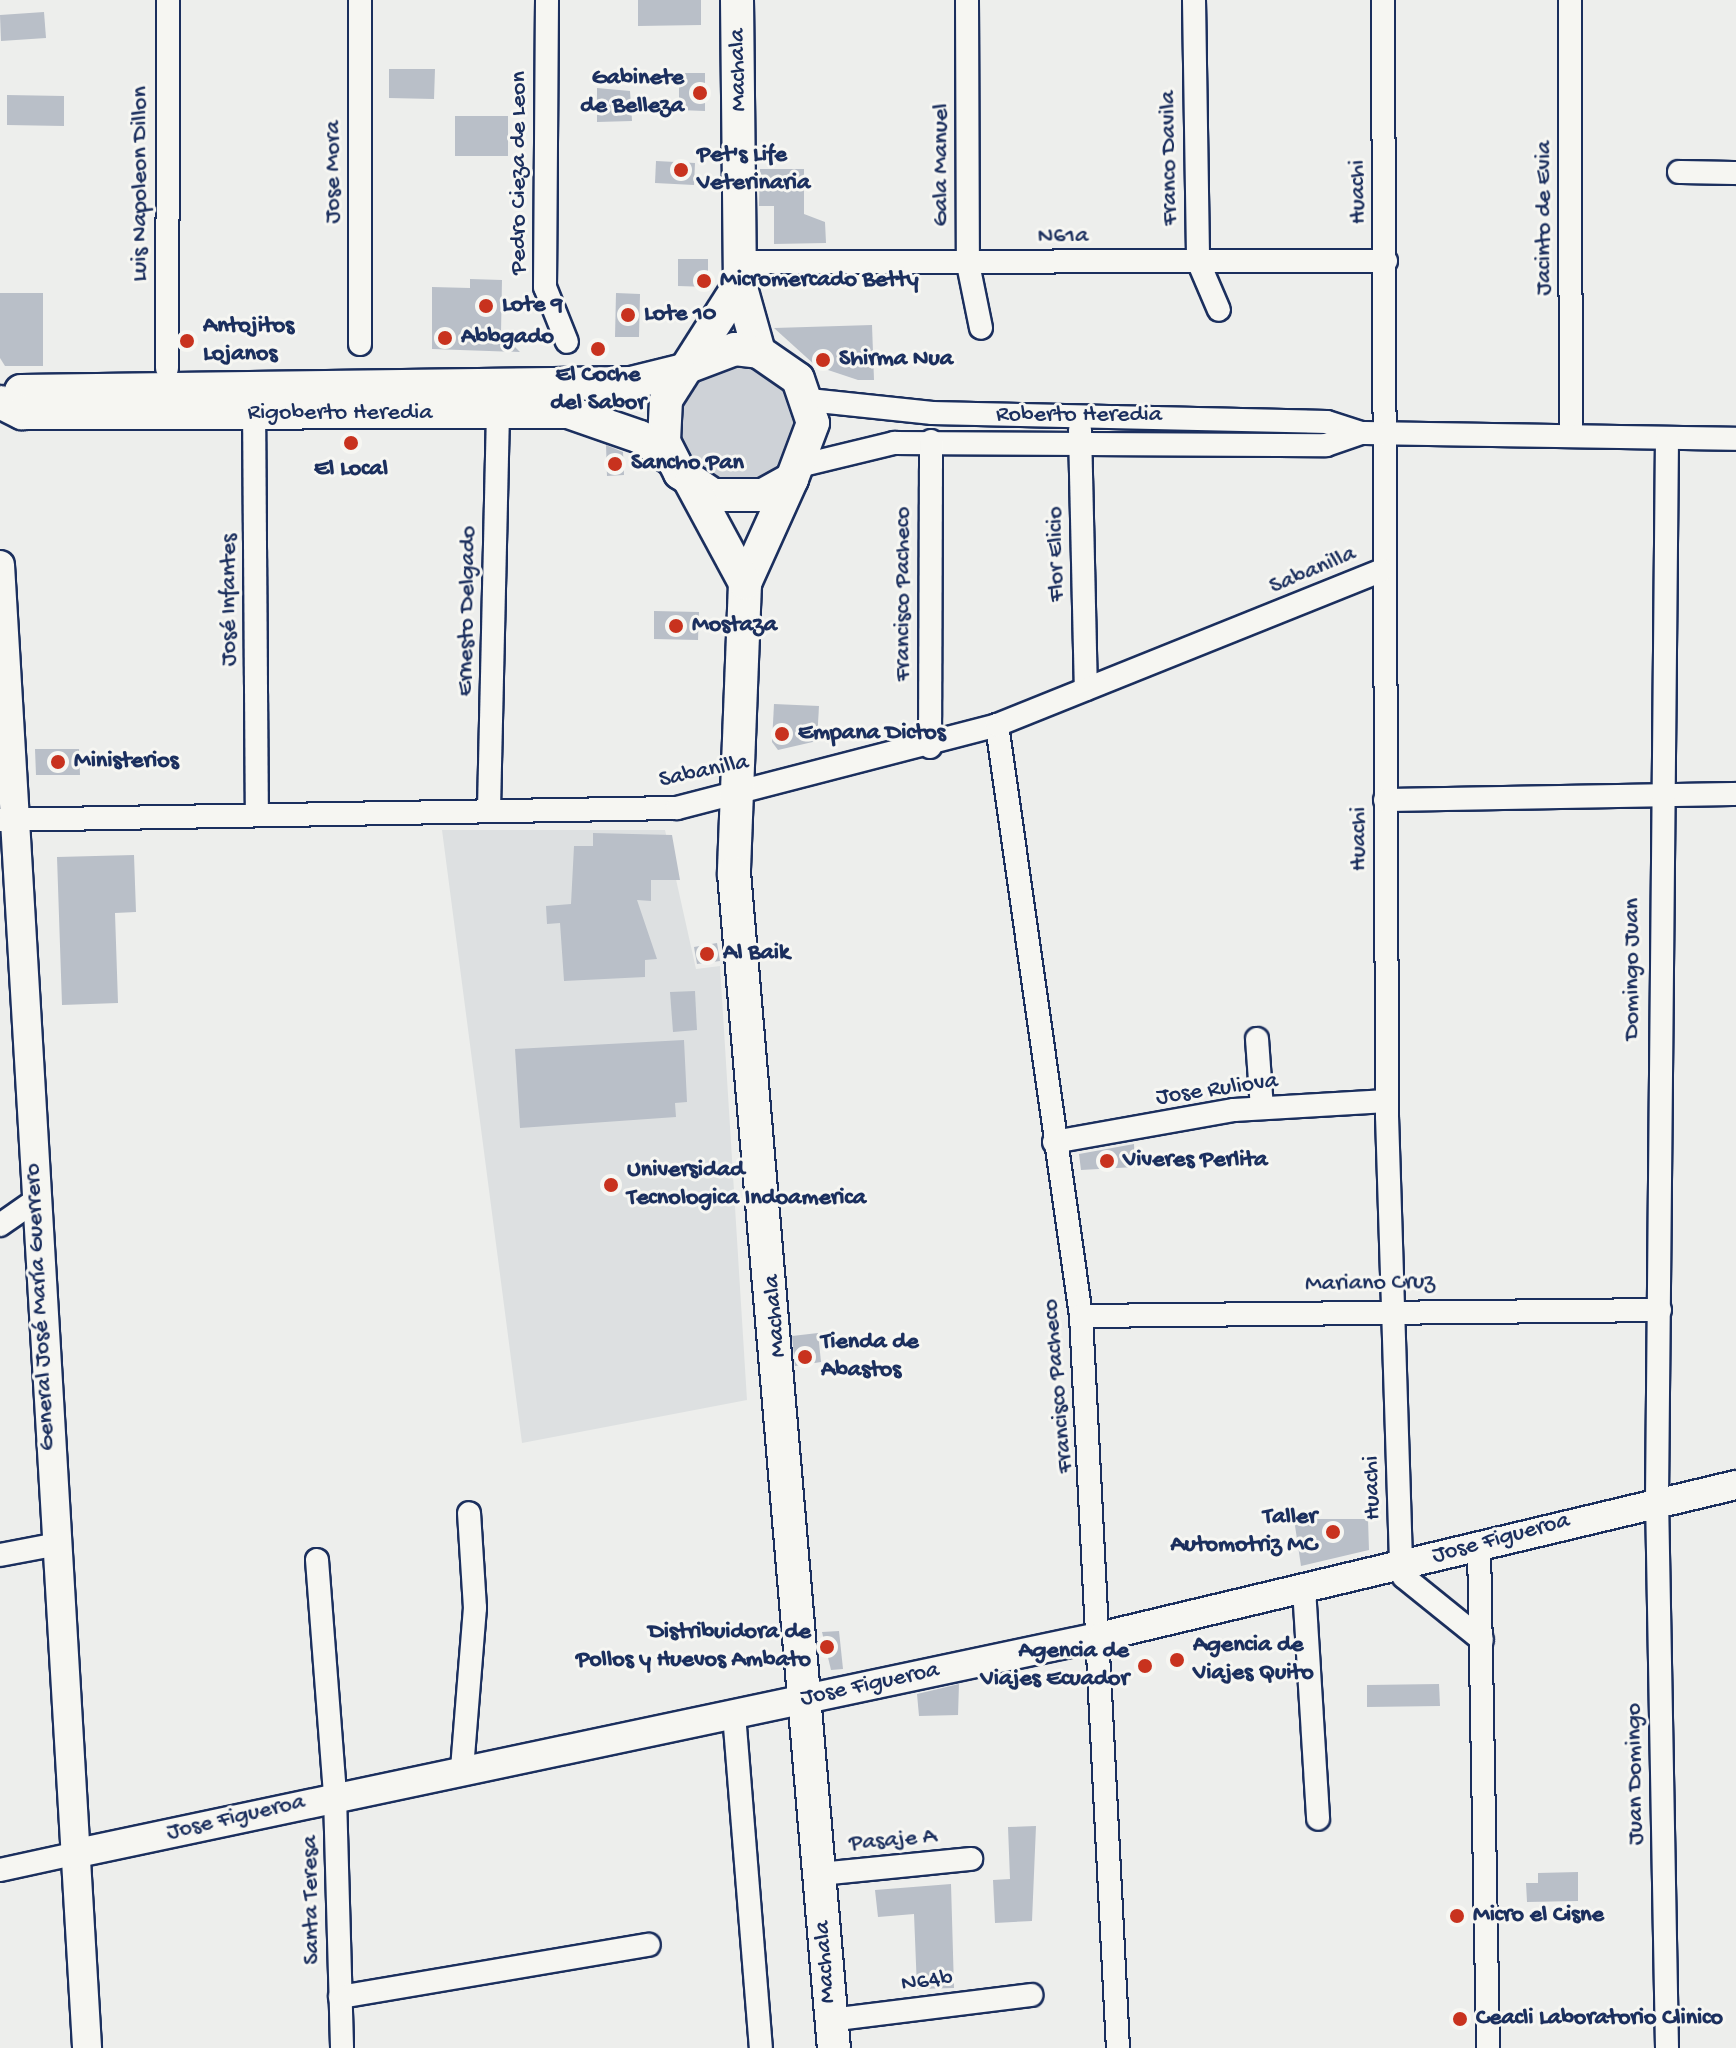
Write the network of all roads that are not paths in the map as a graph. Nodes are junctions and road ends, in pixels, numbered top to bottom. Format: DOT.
graph roads {
  1 [pos="168,0"];
  2 [pos="360,0"];
  3 [pos="547,0"];
  4 [pos="737,0"];
  5 [pos="967,0"];
  6 [pos="1194,0"];
  7 [pos="1383,0"];
  8 [pos="1570,0"];
  9 [pos="1679,172"];
  10 [pos="1736,173"];
  11 [pos="1198,261"];
  12 [pos="1386,261"];
  13 [pos="968,264"];
  14 [pos="741,273"];
  15 [pos="1219,310"];
  16 [pos="981,328"];
  17 [pos="567,342"];
  18 [pos="360,344"];
  19 [pos="759,352"];
  20 [pos="167,368"];
  21 [pos="685,369"];
  22 [pos="0,393"];
  23 [pos="809,400"];
  24 [pos="254,401"];
  25 [pos="0,402"];
  26 [pos="498,414"];
  27 [pos="1080,418"];
  28 [pos="1360,433"];
  29 [pos="1384,434"];
  30 [pos="1571,436"];
  31 [pos="1667,439"];
  32 [pos="1736,439"];
  33 [pos="931,441"];
  34 [pos="1081,441"];
  35 [pos="681,471"];
  36 [pos="796,472"];
  37 [pos="0,565"];
  38 [pos="1381,571"];
  39 [pos="745,583"];
  40 [pos="1086,689"];
  41 [pos="997,725"];
  42 [pos="930,747"];
  43 [pos="738,793"];
  44 [pos="1736,794"];
  45 [pos="1659,795"];
  46 [pos="1385,800"];
  47 [pos="489,809"];
  48 [pos="257,812"];
  49 [pos="6,819"];
  50 [pos="1257,1039"];
  51 [pos="1387,1101"];
  52 [pos="1262,1108"];
  53 [pos="1054,1142"];
  54 [pos="36,1200"];
  55 [pos="0,1225"];
  56 [pos="1393,1308"];
  57 [pos="1660,1310"];
  58 [pos="1081,1316"];
  59 [pos="1736,1485"];
  60 [pos="1657,1499"];
  61 [pos="469,1513"];
  62 [pos="53,1545"];
  63 [pos="1479,1545"];
  64 [pos="0,1555"];
  65 [pos="317,1560"];
  66 [pos="1401,1566"];
  67 [pos="1304,1588"];
  68 [pos="1103,1636"];
  69 [pos="1482,1640"];
  70 [pos="807,1698"];
  71 [pos="734,1714"];
  72 [pos="462,1769"];
  73 [pos="335,1796"];
  74 [pos="1318,1819"];
  75 [pos="73,1854"];
  76 [pos="971,1859"];
  77 [pos="0,1870"];
  78 [pos="820,1874"];
  79 [pos="649,1945"];
  80 [pos="1031,1995"];
  81 [pos="340,1997"];
  82 [pos="832,2034"];
  83 [pos="87,2048"];
  84 [pos="342,2048"];
  85 [pos="761,2048"];
  86 [pos="1118,2048"];
  87 [pos="1488,2048"];
  88 [pos="1667,2048"];
  1 -- 20 [label="street, Luis Napoleon Dillon"];
  2 -- 18 [label="street, Jose Mora"];
  3 -- 17 [label="street, Pedro Cieza de Leon"];
  4 -- 14 [label="main road, Machala"];
  5 -- 13 [label="street, Gala Manuel"];
  6 -- 11 [label="street, Franco Davila"];
  7 -- 12 [label="street, Huachi"];
  8 -- 30 [label="street, Jacinto de Evia"];
  9 -- 10 [label="street"];
  11 -- 12 [label="street, N61a"];
  11 -- 13 [label="street, N61a"];
  11 -- 15 [label="street, Franco Davila"];
  12 -- 29 [label="street, Huachi"];
  13 -- 14 [label="street, N61a"];
  13 -- 16 [label="street, Gala Manuel"];
  14 -- 19 [label="main road, Machala"];
  14 -- 21 [label="main road"];
  19 -- 21 [label="main road, Rigoberto Heredia"];
  19 -- 23 [label="main road"];
  21 -- 24 [label="main road, Rigoberto Heredia"];
  21 -- 35 [label="main road"];
  22 -- 24 [label="main road, Rigoberto Heredia"];
  23 -- 27 [label="street, Roberto Heredia"];
  23 -- 36 [label="main road"];
  24 -- 25 [label="main road, Rigoberto Heredia"];
  24 -- 26 [label="main road, Rigoberto Heredia"];
  24 -- 48 [label="street, José Infantes"];
  26 -- 35 [label="main road, Rigoberto Heredia"];
  26 -- 47 [label="street, Ernesto Delgado"];
  27 -- 28 [label="street, Roberto Heredia"];
  27 -- 34 [label="street, Flor Elicio"];
  28 -- 29 [label="street, Roberto Heredia"];
  28 -- 34 [label="street, Roberto Heredia"];
  29 -- 30 [label="street, Roberto Heredia"];
  29 -- 38 [label="street, Huachi"];
  30 -- 31 [label="street, Roberto Heredia"];
  31 -- 32 [label="street, Roberto Heredia"];
  31 -- 45 [label="street, Domingo Juan"];
  33 -- 34 [label="street, Roberto Heredia"];
  33 -- 36 [label="street, Roberto Heredia"];
  33 -- 42 [label="street, Francisco Pacheco"];
  34 -- 40 [label="street, Flor Elicio"];
  35 -- 36 [label="main road, Rigoberto Heredia"];
  35 -- 39 [label="main road"];
  36 -- 39 [label="main road, Machala"];
  37 -- 49 [label="street, General José María Guerrero"];
  38 -- 40 [label="street, Sabanilla"];
  38 -- 46 [label="street, Huachi"];
  39 -- 43 [label="main road, Machala"];
  40 -- 41 [label="street, Sabanilla"];
  41 -- 42 [label="street, Sabanilla"];
  41 -- 53 [label="street, Francisco Pacheco"];
  42 -- 43 [label="street, Sabanilla"];
  43 -- 47 [label="street, Sabanilla"];
  43 -- 70 [label="main road, Machala"];
  44 -- 45 [label="street"];
  45 -- 46 [label="street"];
  45 -- 57 [label="street, Domingo Juan"];
  46 -- 51 [label="street, Huachi"];
  47 -- 48 [label="street, Sabanilla"];
  48 -- 49 [label="street, Sabanilla"];
  49 -- 54 [label="street, General José María Guerrero"];
  50 -- 52 [label="street"];
  51 -- 52 [label="street, Jose Ruliova"];
  51 -- 56 [label="street, Huachi"];
  52 -- 53 [label="street, Jose Ruliova"];
  53 -- 58 [label="street, Francisco Pacheco"];
  54 -- 55 [label="street"];
  54 -- 62 [label="street, General José María Guerrero"];
  56 -- 57 [label="street, Mariano Cruz"];
  56 -- 58 [label="street, Mariano Cruz"];
  56 -- 66 [label="street, Huachi"];
  57 -- 60 [label="street, Domingo Juan"];
  58 -- 68 [label="street, Francisco Pacheco"];
  59 -- 60 [label="street, Jose Figueroa"];
  60 -- 63 [label="street, Jose Figueroa"];
  60 -- 88 [label="street, Juan Domingo"];
  61 -- 72 [label="street"];
  62 -- 64 [label="street"];
  62 -- 75 [label="street, General José María Guerrero"];
  63 -- 66 [label="street, Jose Figueroa"];
  63 -- 69 [label="street"];
  65 -- 73 [label="street, Santa Teresa"];
  66 -- 67 [label="street, Jose Figueroa"];
  66 -- 69 [label="street"];
  67 -- 68 [label="street, Jose Figueroa"];
  67 -- 74 [label="street"];
  68 -- 70 [label="street, Jose Figueroa"];
  68 -- 86 [label="street, Francisco Pacheco"];
  69 -- 87 [label="street"];
  70 -- 71 [label="street, Jose Figueroa"];
  70 -- 78 [label="main road, Machala"];
  71 -- 72 [label="street, Jose Figueroa"];
  71 -- 85 [label="street"];
  72 -- 73 [label="street, Jose Figueroa"];
  73 -- 75 [label="street, Jose Figueroa"];
  73 -- 81 [label="street, Santa Teresa"];
  75 -- 77 [label="street, Jose Figueroa"];
  75 -- 83 [label="street, General José María Guerrero"];
  76 -- 78 [label="street, Pasaje A"];
  78 -- 82 [label="main road, Machala"];
  79 -- 81 [label="street"];
  80 -- 82 [label="street, N64b"];
  81 -- 84 [label="street, Santa Teresa"];
}
